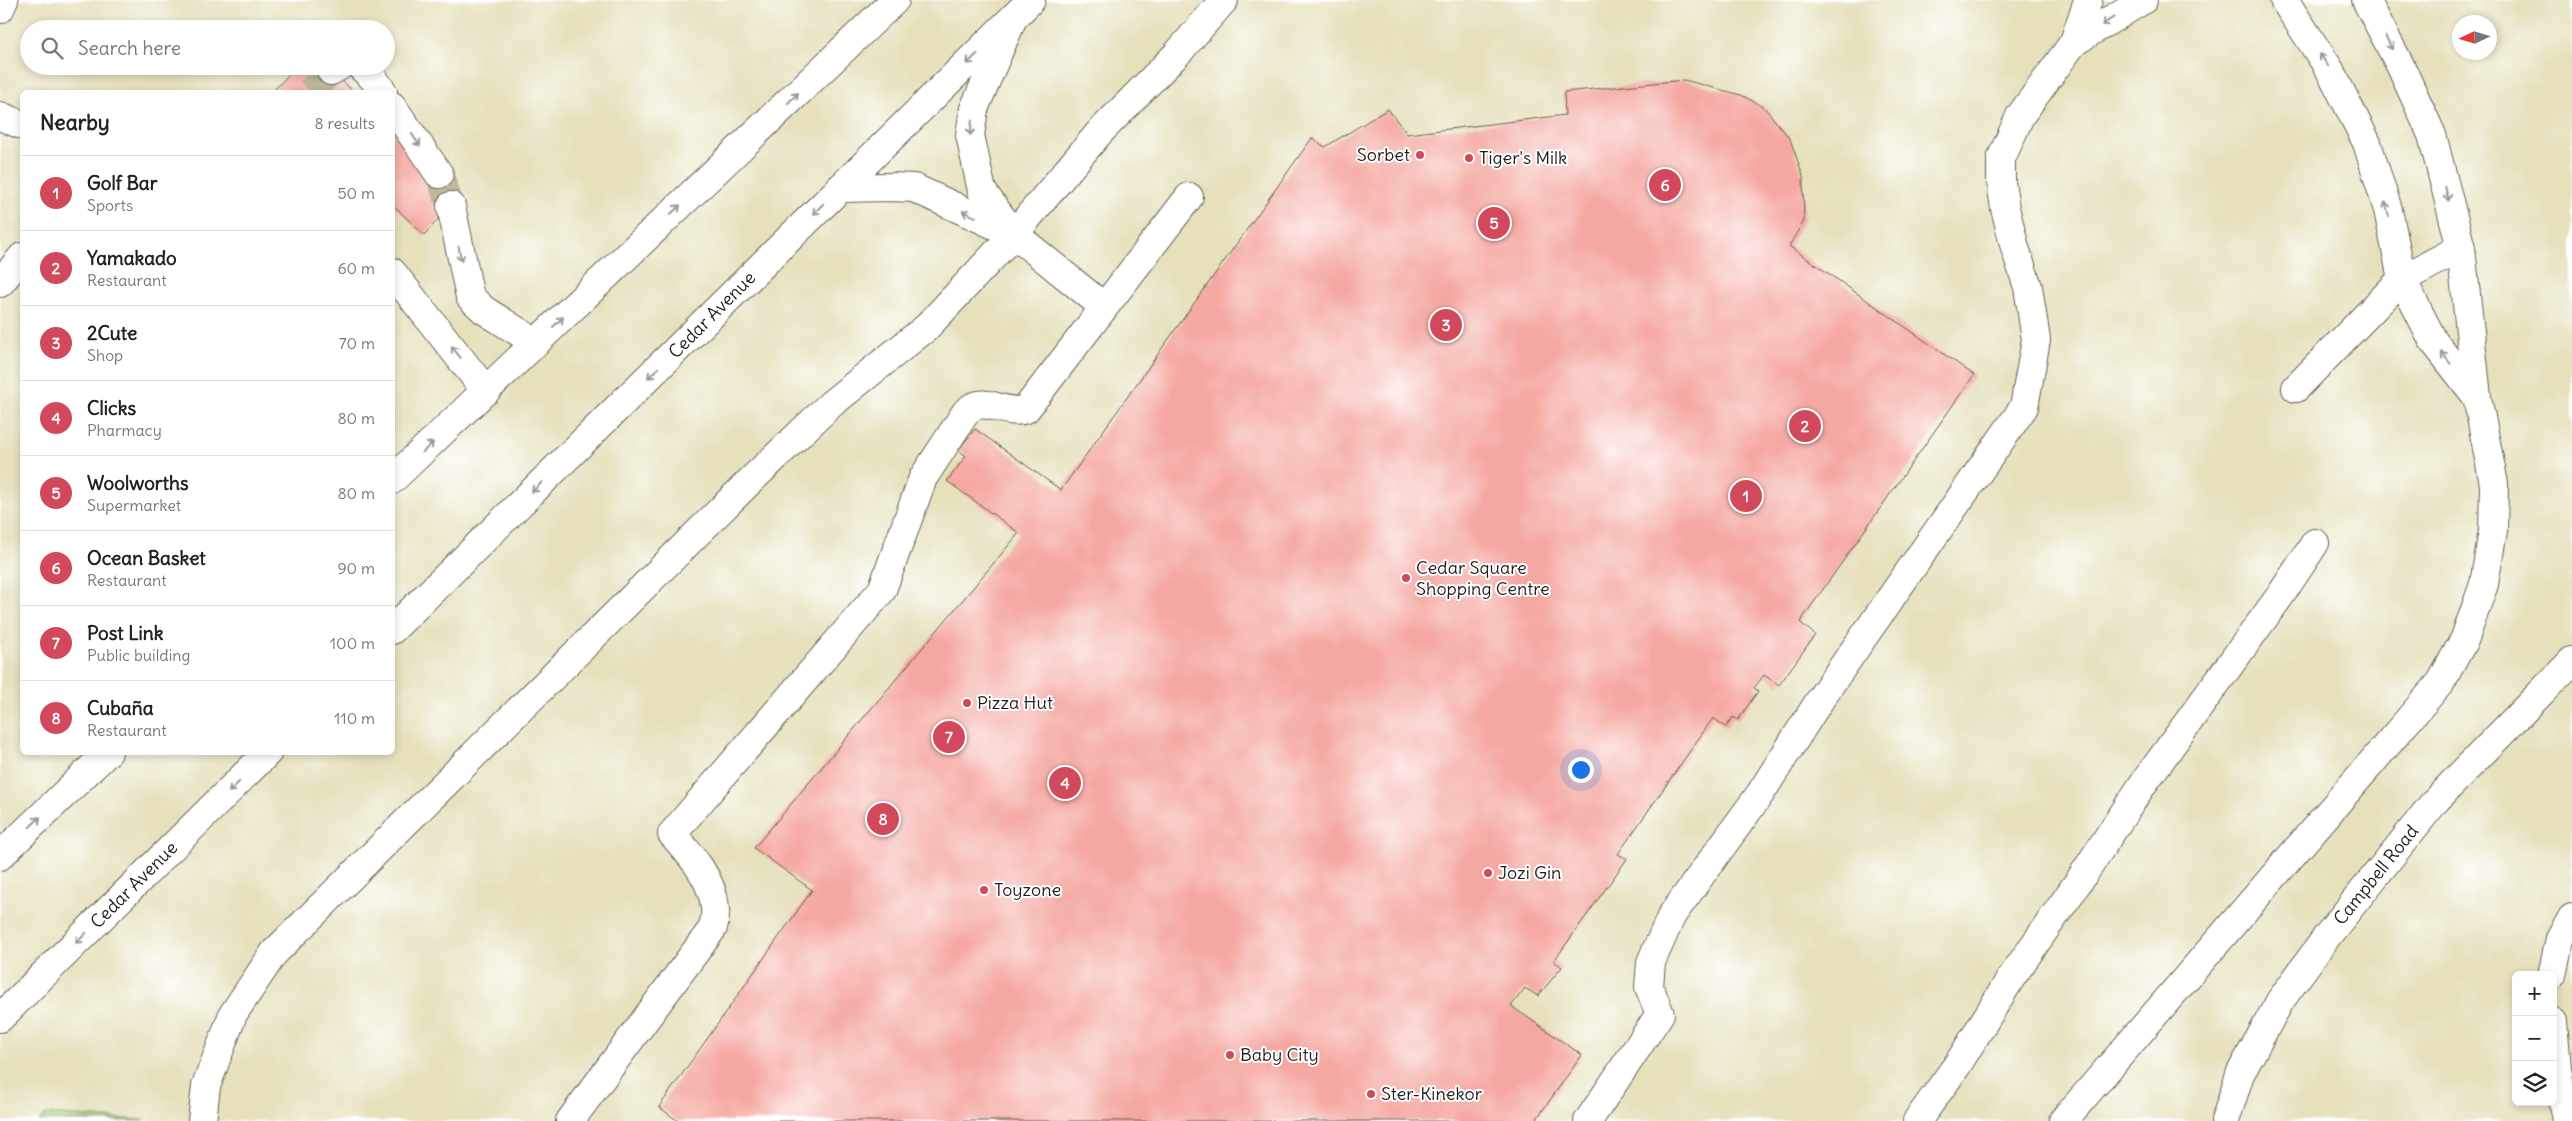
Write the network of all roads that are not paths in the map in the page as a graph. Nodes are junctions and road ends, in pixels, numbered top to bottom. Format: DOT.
graph roads {
  1 [pos="4,0"];
  2 [pos="895,0"];
  3 [pos="1224,0"];
  4 [pos="2088,0"];
  5 [pos="2143,0"];
  6 [pos="2284,0"];
  7 [pos="2366,0"];
  8 [pos="0,9"];
  9 [pos="1022,9"];
  10 [pos="2074,42"];
  11 [pos="370,75"];
  12 [pos="382,90"];
  13 [pos="395,110"];
  14 [pos="0,116"];
  15 [pos="20,124"];
  16 [pos="439,174"];
  17 [pos="840,188"];
  18 [pos="1189,198"];
  19 [pos="451,206"];
  20 [pos="1014,234"];
  21 [pos="2461,248"];
  22 [pos="20,259"];
  23 [pos="395,276"];
  24 [pos="2402,279"];
  25 [pos="0,283"];
  26 [pos="1104,307"];
  27 [pos="536,343"];
  28 [pos="2296,388"];
  29 [pos="486,390"];
  30 [pos="2477,397"];
  31 [pos="395,477"];
  32 [pos="2315,543"];
  33 [pos="395,627"];
  34 [pos="2572,661"];
  35 [pos="105,755"];
  36 [pos="265,755"];
  37 [pos="0,856"];
  38 [pos="2572,918"];
  39 [pos="2553,971"];
  40 [pos="0,1018"];
  41 [pos="2556,1061"];
  42 [pos="202,1121"];
  43 [pos="570,1121"];
  44 [pos="1588,1121"];
  45 [pos="1918,1121"];
  46 [pos="2063,1121"];
  47 [pos="2225,1121"];
  48 [pos="2566,1121"];
  1 -- 8 [label="main road"];
  27 -- 2 [label="main road, one-way"];
  3 -- 20 [label="main road"];
  4 -- 10 [label="main road"];
  5 -- 10 [label="main road, one-way"];
  24 -- 6 [label="main road, one-way"];
  7 -- 21 [label="main road, one-way"];
  9 -- 17 [label="main road, Cedar Avenue, one-way"];
  9 -- 20 [label="main road, one-way"];
  10 -- 44 [label="main road"];
  11 -- 12 [label="main road"];
  13 -- 16 [label="main road, one-way"];
  14 -- 15 [label="main road"];
  20 -- 17 [label="main road, one-way"];
  17 -- 33 [label="main road, Cedar Avenue, one-way"];
  18 -- 26 [label="main road"];
  19 -- 27 [label="main road, one-way"];
  20 -- 26 [label="main road"];
  20 -- 42 [label="main road"];
  21 -- 24 [label="main road"];
  21 -- 30 [label="main road"];
  22 -- 25 [label="main road"];
  29 -- 23 [label="main road, one-way"];
  24 -- 28 [label="main road"];
  30 -- 24 [label="main road, one-way"];
  26 -- 43 [label="main road"];
  27 -- 29 [label="main road"];
  31 -- 29 [label="main road, one-way"];
  30 -- 46 [label="main road"];
  32 -- 45 [label="main road"];
  34 -- 47 [label="main road, Campbell Road"];
  37 -- 35 [label="main road, one-way"];
  36 -- 40 [label="main road, Cedar Avenue, one-way"];
  38 -- 39 [label="main road"];
  41 -- 48 [label="main road"];
}
